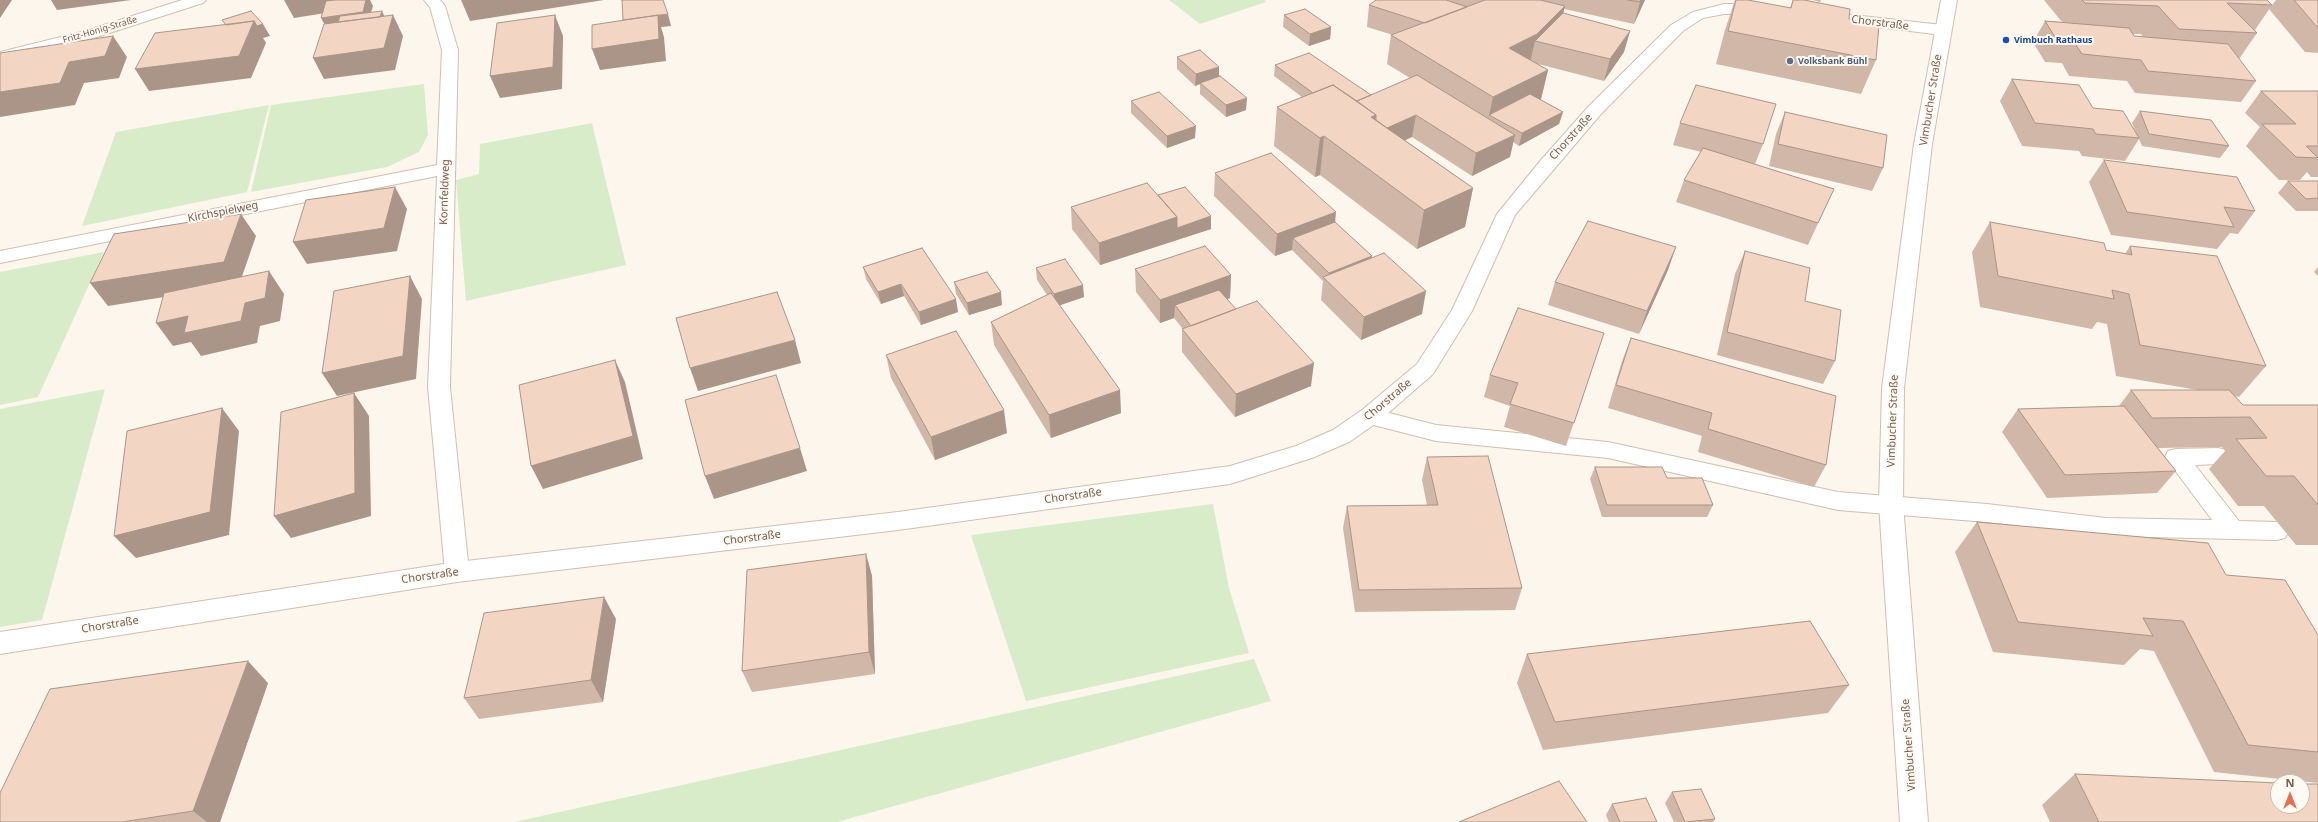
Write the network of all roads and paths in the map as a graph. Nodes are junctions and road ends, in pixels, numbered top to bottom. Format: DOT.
graph roads {
  1 [pos="198,0"];
  2 [pos="432,0"];
  3 [pos="1949,0"];
  4 [pos="1942,30"];
  5 [pos="0,57"];
  6 [pos="446,169"];
  7 [pos="0,257"];
  8 [pos="1370,416"];
  9 [pos="2218,456"];
  10 [pos="1892,504"];
  11 [pos="2232,529"];
  12 [pos="2277,531"];
  13 [pos="457,572"];
  14 [pos="0,642"];
  15 [pos="1914,822"];
  1 -- 5 [label="street, Fritz-Hönig-Straße"];
  2 -- 6 [label="street, Kornfeldweg"];
  3 -- 4 [label="street, Vimbucher Straße"];
  4 -- 8 [label="street, Chorstraße"];
  4 -- 10 [label="street, Vimbucher Straße"];
  6 -- 7 [label="street, Kirchspielweg"];
  6 -- 13 [label="street, Kornfeldweg"];
  8 -- 10 [label="street"];
  8 -- 13 [label="street, Chorstraße"];
  9 -- 11 [label="street"];
  10 -- 11 [label="street"];
  10 -- 15 [label="street, Vimbucher Straße"];
  11 -- 12 [label="street"];
  13 -- 14 [label="street, Chorstraße"];
}
